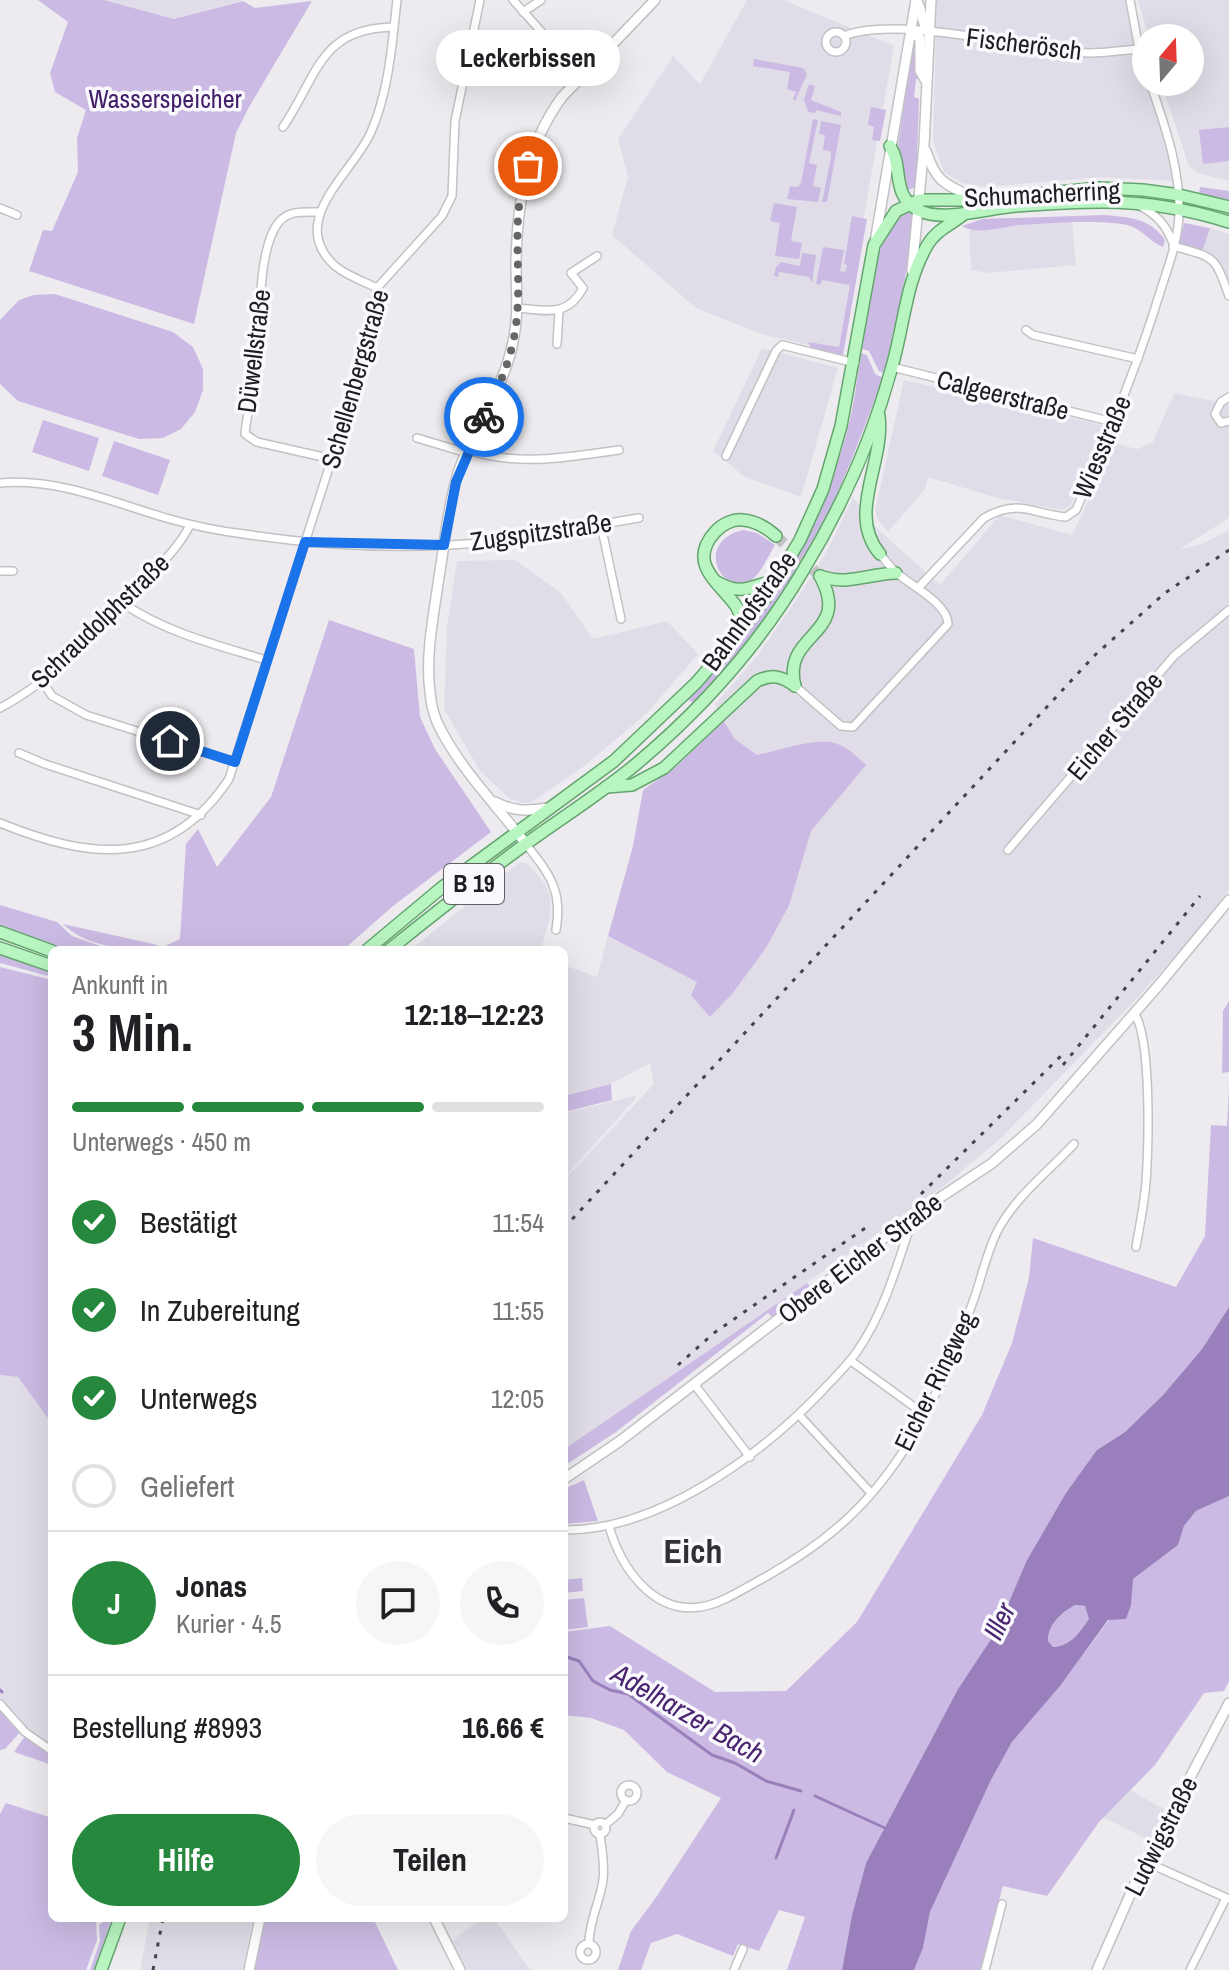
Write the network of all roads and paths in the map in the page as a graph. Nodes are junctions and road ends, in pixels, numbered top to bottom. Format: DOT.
graph roads {
  1 [pos="397,0"];
  2 [pos="480,0"];
  3 [pos="513,0"];
  4 [pos="541,0"];
  5 [pos="655,0"];
  6 [pos="916,0"];
  7 [pos="931,0"];
  8 [pos="1130,0"];
  9 [pos="523,12"];
  10 [pos="1134,24"];
  11 [pos="394,27"];
  12 [pos="910,31"];
  13 [pos="929,32"];
  14 [pos="844,36"];
  15 [pos="1132,50"];
  16 [pos="581,76"];
  17 [pos="926,81"];
  18 [pos="1155,96"];
  19 [pos="283,127"];
  20 [pos="924,145"];
  21 [pos="890,146"];
  22 [pos="1179,195"];
  23 [pos="978,200"];
  24 [pos="1137,203"];
  25 [pos="916,204"];
  26 [pos="1229,207"];
  27 [pos="0,208"];
  28 [pos="1179,210"];
  29 [pos="319,212"];
  30 [pos="965,213"];
  31 [pos="17,215"];
  32 [pos="1229,222"];
  33 [pos="874,245"];
  34 [pos="1173,246"];
  35 [pos="597,256"];
  36 [pos="911,278"];
  37 [pos="377,288"];
  38 [pos="1229,296"];
  39 [pos="517,308"];
  40 [pos="559,311"];
  41 [pos="1026,330"];
  42 [pos="557,344"];
  43 [pos="1138,359"];
  44 [pos="855,363"];
  45 [pos="892,367"];
  46 [pos="1229,398"];
  47 [pos="878,411"];
  48 [pos="1229,421"];
  49 [pos="1113,422"];
  50 [pos="417,438"];
  51 [pos="619,450"];
  52 [pos="467,451"];
  53 [pos="726,456"];
  54 [pos="332,459"];
  55 [pos="0,483"];
  56 [pos="639,518"];
  57 [pos="190,525"];
  58 [pos="601,525"];
  59 [pos="776,536"];
  60 [pos="305,542"];
  61 [pos="444,545"];
  62 [pos="880,554"];
  63 [pos="0,571"];
  64 [pos="13,571"];
  65 [pos="896,573"];
  66 [pos="711,579"];
  67 [pos="777,580"];
  68 [pos="918,588"];
  69 [pos="124,604"];
  70 [pos="1229,610"];
  71 [pos="621,619"];
  72 [pos="741,631"];
  73 [pos="266,660"];
  74 [pos="42,681"];
  75 [pos="795,686"];
  76 [pos="0,708"];
  77 [pos="19,753"];
  78 [pos="235,762"];
  79 [pos="605,787"];
  80 [pos="491,799"];
  81 [pos="549,808"];
  82 [pos="201,815"];
  83 [pos="0,823"];
  84 [pos="516,831"];
  85 [pos="526,844"];
  86 [pos="1008,850"];
  87 [pos="1229,900"];
  88 [pos="556,930"];
  89 [pos="0,932"];
  90 [pos="372,946"];
  91 [pos="394,946"];
  92 [pos="0,948"];
  93 [pos="48,950"];
  94 [pos="48,965"];
  95 [pos="1134,1013"];
  96 [pos="1074,1144"];
  97 [pos="915,1214"];
  98 [pos="896,1229"];
  99 [pos="1136,1247"];
  100 [pos="901,1252"];
  101 [pos="851,1361"];
  102 [pos="694,1384"];
  103 [pos="924,1414"];
  104 [pos="799,1415"];
  105 [pos="750,1457"];
  106 [pos="568,1476"];
  107 [pos="871,1493"];
  108 [pos="609,1526"];
  109 [pos="568,1530"];
  110 [pos="1229,1703"];
  111 [pos="0,1704"];
  112 [pos="48,1748"];
  113 [pos="626,1800"];
  114 [pos="568,1819"];
  115 [pos="595,1825"];
  116 [pos="605,1825"];
  117 [pos="600,1835"];
  118 [pos="1146,1862"];
  119 [pos="1228,1899"];
  120 [pos="1002,1904"];
  121 [pos="119,1922"];
  122 [pos="259,1922"];
  123 [pos="436,1922"];
  124 [pos="589,1943"];
  125 [pos="743,1949"];
  126 [pos="101,1970"];
  127 [pos="249,1970"];
  128 [pos="460,1970"];
  129 [pos="734,1970"];
  130 [pos="985,1970"];
  131 [pos="1097,1970"];
  132 [pos="1190,1970"];
  1 -- 11 [label="street"];
  2 -- 37 [label="street, Schellenbergstraße"];
  3 -- 9 [label="street"];
  4 -- 9 [label="street"];
  5 -- 16 [label="street, B 19"];
  6 -- 12 [label="street, Bahnhofstraße"];
  6 -- 13 [label="street"];
  7 -- 13 [label="street, Bahnhofstraße"];
  8 -- 10 [label="street"];
  9 -- 16 [label="street"];
  11 -- 19 [label="street"];
  11 -- 29 [label="street"];
  12 -- 13 [label="street, Fischerösch"];
  12 -- 14 [label="street"];
  12 -- 17 [label="street"];
  12 -- 21 [label="street, Bahnhofstraße"];
  13 -- 15 [label="street, Fischerösch"];
  13 -- 17 [label="street, Bahnhofstraße"];
  16 -- 39 [label="street, B 19"];
  17 -- 20 [label="street, Bahnhofstraße"];
  18 -- 22 [label="street, Wiesstraße"];
  20 -- 23 [label="street"];
  20 -- 25 [label="street, Bahnhofstraße"];
  21 -- 25 [label="main road"];
  21 -- 33 [label="street, Bahnhofstraße"];
  22 -- 23 [label="main road, Schumacherring"];
  22 -- 26 [label="main road, Schumacherring"];
  22 -- 28 [label="street, Wiesstraße"];
  23 -- 25 [label="main road, Schumacherring"];
  24 -- 28 [label="main road, Schumacherring"];
  24 -- 30 [label="main road, Schumacherring"];
  24 -- 34 [label="street"];
  25 -- 30 [label="main road, Schumacherring"];
  25 -- 33 [label="main road"];
  25 -- 36 [label="street, Bahnhofstraße"];
  27 -- 31 [label="street"];
  28 -- 32 [label="main road, Schumacherring"];
  28 -- 34 [label="street, Wiesstraße"];
  29 -- 37 [label="street"];
  29 -- 54 [label="street, Düwellstraße"];
  30 -- 36 [label="main road"];
  33 -- 44 [label="main road, Bahnhofstraße"];
  34 -- 38 [label="street"];
  34 -- 43 [label="street, Wiesstraße"];
  35 -- 40 [label="street"];
  36 -- 45 [label="main road, Bahnhofstraße"];
  37 -- 54 [label="street, Schellenbergstraße"];
  39 -- 40 [label="street"];
  39 -- 52 [label="street, B 19"];
  40 -- 42 [label="street"];
  41 -- 43 [label="street"];
  43 -- 49 [label="street, Wiesstraße"];
  44 -- 53 [label="street"];
  44 -- 67 [label="main road, Bahnhofstraße"];
  45 -- 47 [label="main road, Bahnhofstraße"];
  45 -- 49 [label="street, Calgeerstraße"];
  46 -- 48 [label="street"];
  47 -- 62 [label="main road"];
  47 -- 79 [label="main road, Bahnhofstraße"];
  49 -- 68 [label="street, Wiesstraße"];
  50 -- 52 [label="street"];
  51 -- 52 [label="street"];
  52 -- 61 [label="street, B 19"];
  54 -- 60 [label="street, Schellenbergstraße"];
  55 -- 57 [label="street, Zugspitzstraße"];
  56 -- 58 [label="street, Zugspitzstraße"];
  57 -- 60 [label="street, Zugspitzstraße"];
  57 -- 69 [label="street, Schraudolphstraße"];
  58 -- 61 [label="street, Zugspitzstraße"];
  58 -- 71 [label="street"];
  59 -- 66 [label="main road"];
  60 -- 61 [label="street, Zugspitzstraße"];
  60 -- 73 [label="street, Schellenbergstraße"];
  61 -- 80 [label="street, B 19"];
  62 -- 65 [label="street"];
  63 -- 64 [label="street"];
  65 -- 68 [label="street"];
  65 -- 75 [label="main road"];
  66 -- 67 [label="main road"];
  66 -- 72 [label="main road"];
  67 -- 72 [label="main road, Bahnhofstraße"];
  68 -- 75 [label="street"];
  69 -- 73 [label="street"];
  69 -- 74 [label="street, Schraudolphstraße"];
  70 -- 86 [label="street, Eicher Straße"];
  72 -- 81 [label="main road, Bahnhofstraße"];
  73 -- 78 [label="street, Schellenbergstraße"];
  74 -- 76 [label="street, Schraudolphstraße"];
  74 -- 78 [label="street"];
  75 -- 79 [label="main road"];
  77 -- 82 [label="street"];
  78 -- 82 [label="street, Schellenbergstraße"];
  79 -- 85 [label="main road, Bahnhofstraße"];
  80 -- 81 [label="street"];
  80 -- 84 [label="street, B 19"];
  81 -- 84 [label="main road, Bahnhofstraße"];
  82 -- 83 [label="street, Schellenbergstraße"];
  84 -- 85 [label="street, B 19"];
  84 -- 90 [label="main road, Bahnhofstraße / B 19"];
  85 -- 88 [label="street"];
  85 -- 91 [label="main road, Bahnhofstraße / B 19"];
  87 -- 95 [label="street"];
  89 -- 93 [label="main road"];
  92 -- 94 [label="main road"];
  95 -- 97 [label="street, Obere Eicher Straße"];
  95 -- 99 [label="street"];
  96 -- 103 [label="street, Eicher Ringweg"];
  97 -- 98 [label="street, Obere Eicher Straße"];
  97 -- 100 [label="street"];
  98 -- 100 [label="street"];
  98 -- 102 [label="street, Obere Eicher Straße"];
  100 -- 101 [label="street"];
  101 -- 103 [label="street"];
  101 -- 104 [label="street"];
  102 -- 105 [label="street"];
  102 -- 106 [label="street, Obere Eicher Straße"];
  103 -- 107 [label="street, Eicher Ringweg"];
  104 -- 105 [label="street"];
  104 -- 107 [label="street"];
  105 -- 108 [label="street"];
  107 -- 108 [label="street, Eicher Ringweg"];
  108 -- 109 [label="street"];
  110 -- 118 [label="street, Ludwigstraße"];
  111 -- 112 [label="street"];
  113 -- 116 [label="street"];
  114 -- 115 [label="street"];
  115 -- 116 [label="street"];
  115 -- 117 [label="street"];
  116 -- 117 [label="street"];
  117 -- 124 [label="street"];
  118 -- 119 [label="street"];
  118 -- 131 [label="street, Ludwigstraße"];
  119 -- 132 [label="street"];
  120 -- 130 [label="street"];
  121 -- 126 [label="main road"];
  122 -- 127 [label="street"];
  123 -- 128 [label="street"];
  125 -- 129 [label="street"];
}
